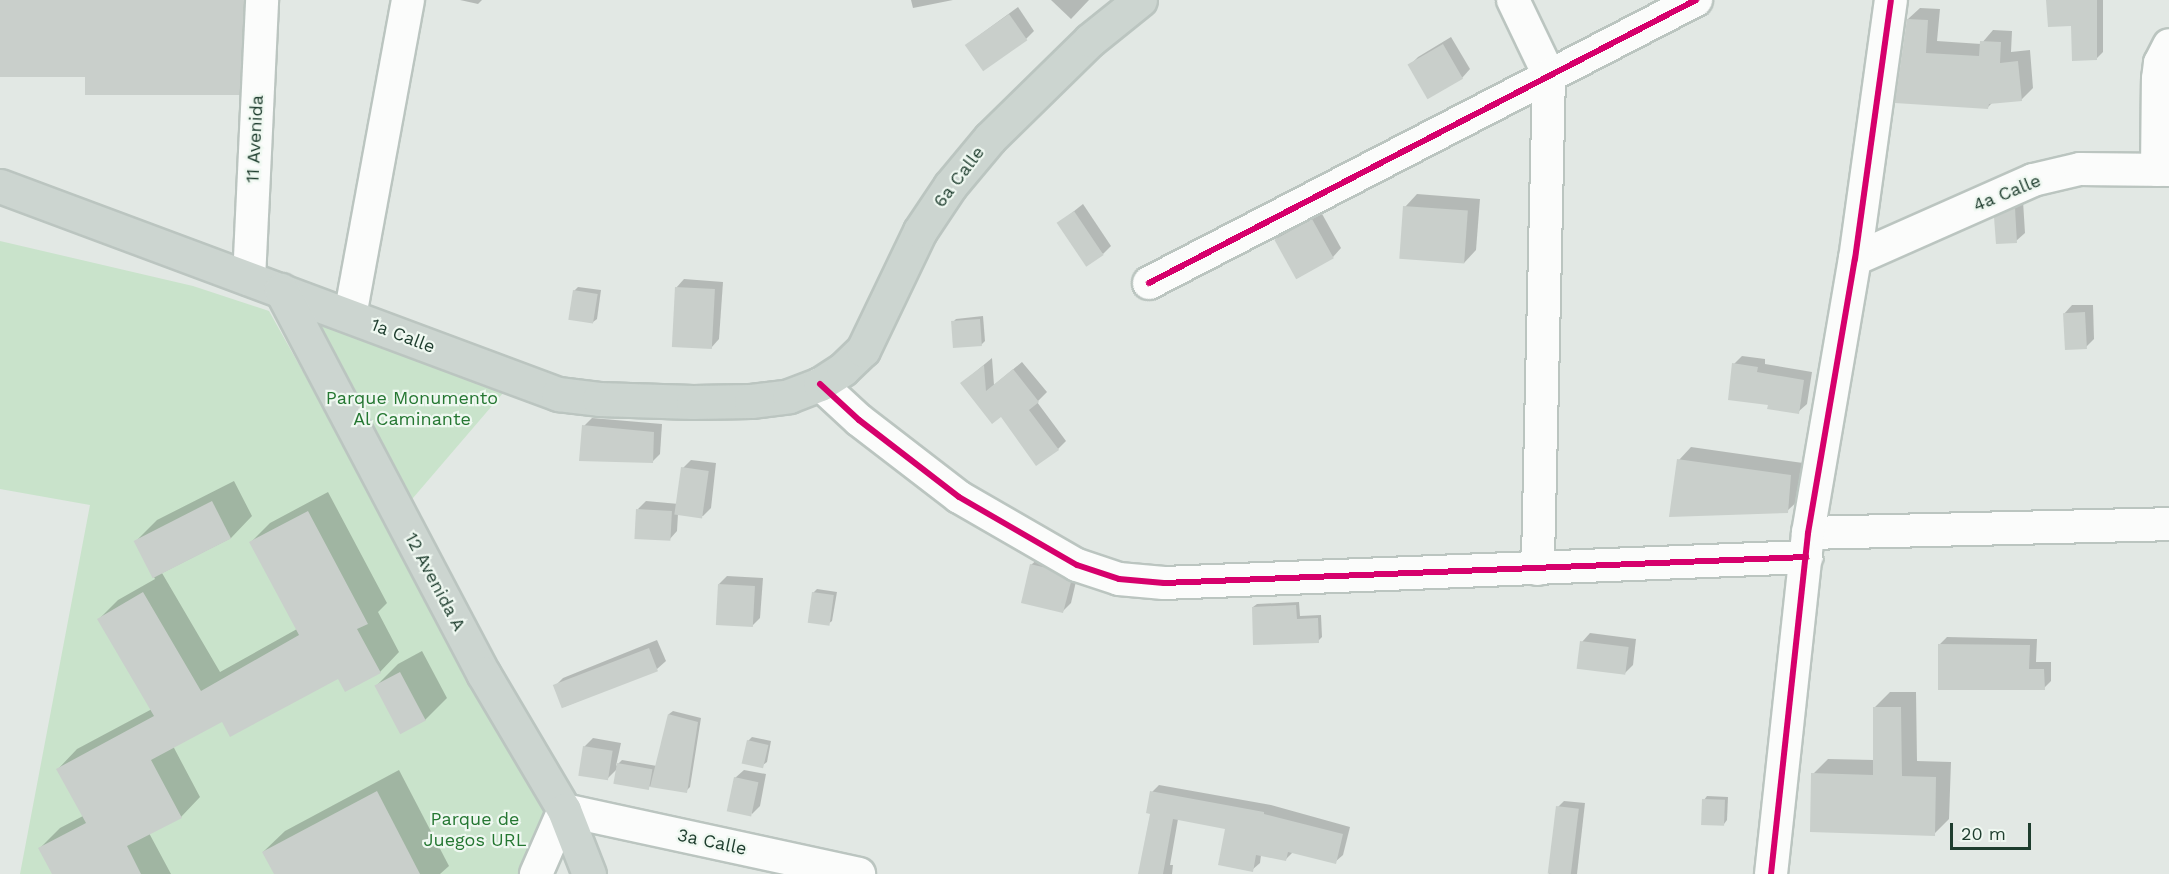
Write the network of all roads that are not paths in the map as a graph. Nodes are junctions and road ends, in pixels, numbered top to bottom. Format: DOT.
graph roads {
  1 [pos="262,0"];
  2 [pos="408,0"];
  3 [pos="1140,0"];
  4 [pos="1513,0"];
  5 [pos="1696,0"];
  6 [pos="1891,0"];
  7 [pos="2169,45"];
  8 [pos="1549,75"];
  9 [pos="2163,170"];
  10 [pos="0,186"];
  11 [pos="1855,259"];
  12 [pos="249,279"];
  13 [pos="1149,282"];
  14 [pos="281,290"];
  15 [pos="350,316"];
  16 [pos="820,384"];
  17 [pos="2169,524"];
  18 [pos="1807,545"];
  19 [pos="1538,568"];
  20 [pos="564,810"];
  21 [pos="536,874"];
  22 [pos="589,874"];
  23 [pos="859,874"];
  24 [pos="1771,874"];
  1 -- 12 [label="street, 11 Avenida"];
  2 -- 15 [label="street"];
  3 -- 16 [label="main road, 6a Calle"];
  4 -- 8 [label="street"];
  5 -- 8 [label="street"];
  6 -- 11 [label="street"];
  7 -- 9 [label="street"];
  8 -- 13 [label="street"];
  8 -- 19 [label="street"];
  9 -- 11 [label="street, 4a Calle"];
  10 -- 12 [label="main road, 1a Calle"];
  11 -- 18 [label="street"];
  12 -- 14 [label="main road, 1a Calle"];
  14 -- 15 [label="main road, 1a Calle"];
  14 -- 20 [label="main road, 12 Avenida A"];
  15 -- 16 [label="main road, 1a Calle"];
  16 -- 19 [label="street"];
  17 -- 18 [label="street"];
  18 -- 19 [label="street"];
  18 -- 24 [label="street"];
  20 -- 21 [label="street"];
  20 -- 22 [label="main road, 12 Avenida A"];
  20 -- 23 [label="street, 3a Calle"];
}
